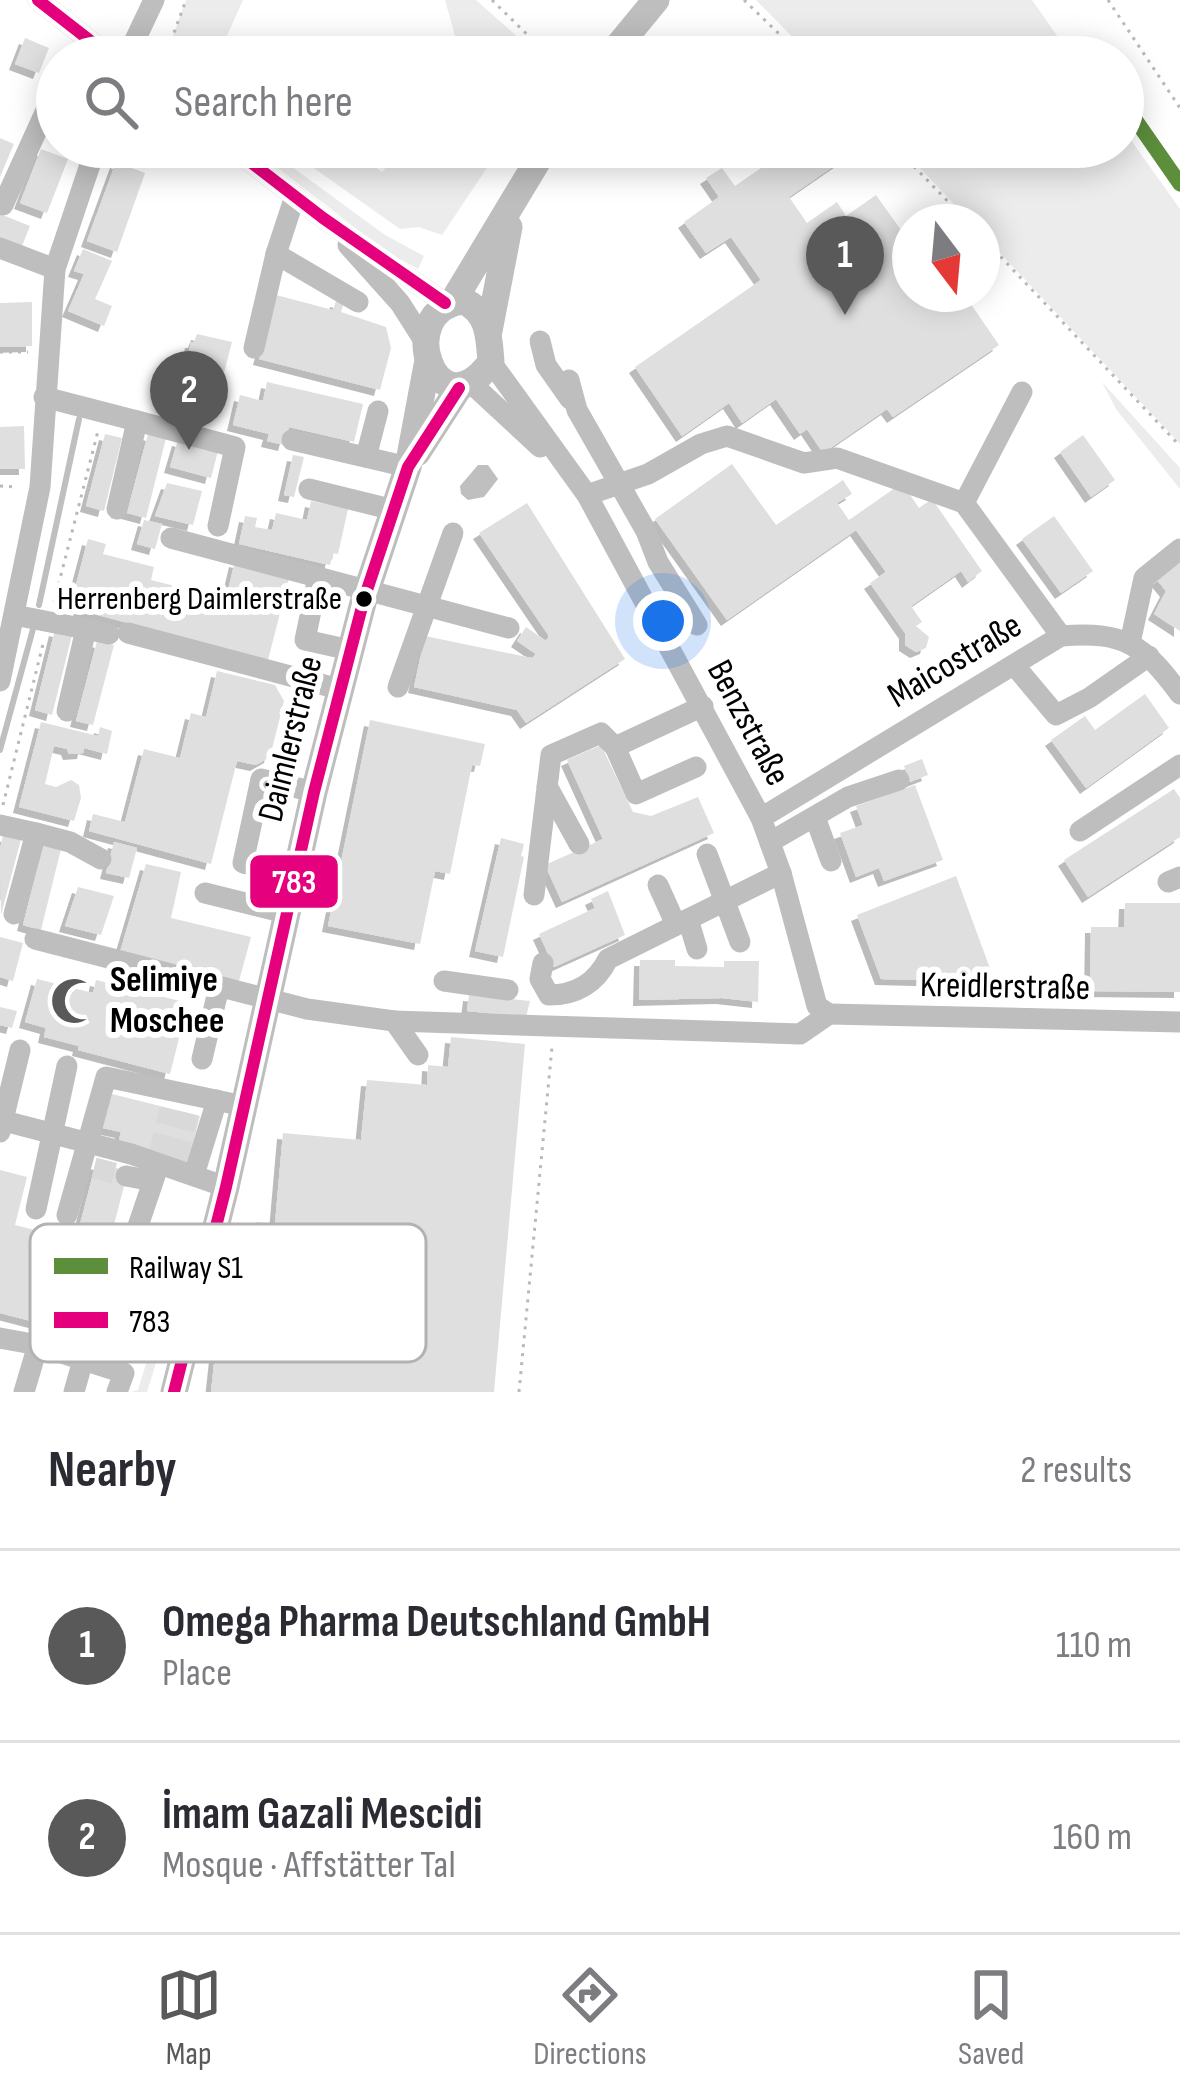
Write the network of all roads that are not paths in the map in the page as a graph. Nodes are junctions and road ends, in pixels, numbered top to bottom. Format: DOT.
graph roads {
  1 [pos="38,0"];
  2 [pos="154,0"];
  3 [pos="656,0"];
  4 [pos="81,34"];
  5 [pos="84,36"];
  6 [pos="137,36"];
  7 [pos="624,36"];
  8 [pos="36,132"];
  9 [pos="89,168"];
  10 [pos="259,168"];
  11 [pos="534,168"];
  12 [pos="296,196"];
  13 [pos="516,200"];
  14 [pos="3,205"];
  15 [pos="323,218"];
  16 [pos="0,248"];
  17 [pos="276,254"];
  18 [pos="55,269"];
  19 [pos="358,302"];
  20 [pos="449,303"];
  21 [pos="489,331"];
  22 [pos="540,341"];
  23 [pos="254,348"];
  24 [pos="427,352"];
  25 [pos="474,378"];
  26 [pos="569,380"];
  27 [pos="1022,392"];
  28 [pos="44,397"];
  29 [pos="577,410"];
  30 [pos="378,411"];
  31 [pos="136,421"];
  32 [pos="292,440"];
  33 [pos="366,457"];
  34 [pos="408,467"];
  35 [pos="617,485"];
  36 [pos="309,489"];
  37 [pos="586,495"];
  38 [pos="964,503"];
  39 [pos="117,509"];
  40 [pos="394,510"];
  41 [pos="218,526"];
  42 [pos="453,533"];
  43 [pos="171,538"];
  44 [pos="1180,549"];
  45 [pos="318,577"];
  46 [pos="367,590"];
  47 [pos="425,605"];
  48 [pos="14,615"];
  49 [pos="697,625"];
  50 [pos="509,628"];
  51 [pos="86,629"];
  52 [pos="1060,636"];
  53 [pos="1130,643"];
  54 [pos="350,650"];
  55 [pos="1149,656"];
  56 [pos="1013,665"];
  57 [pos="0,681"];
  58 [pos="306,681"];
  59 [pos="398,687"];
  60 [pos="339,689"];
  61 [pos="1180,694"];
  62 [pos="703,706"];
  63 [pos="67,711"];
  64 [pos="615,747"];
  65 [pos="1180,765"];
  66 [pos="696,767"];
  67 [pos="899,781"];
  68 [pos="281,784"];
  69 [pos="547,785"];
  70 [pos="314,792"];
  71 [pos="761,818"];
  72 [pos="815,818"];
  73 [pos="0,824"];
  74 [pos="1079,831"];
  75 [pos="36,833"];
  76 [pos="770,842"];
  77 [pos="579,844"];
  78 [pos="707,854"];
  79 [pos="101,860"];
  80 [pos="831,861"];
  81 [pos="781,873"];
  82 [pos="294,875"];
  83 [pos="658,885"];
  84 [pos="206,893"];
  85 [pos="534,895"];
  86 [pos="727,900"];
  87 [pos="286,913"];
  88 [pos="14,914"];
  89 [pos="682,922"];
  90 [pos="35,939"];
  91 [pos="740,942"];
  92 [pos="697,949"];
  93 [pos="543,962"];
  94 [pos="444,982"];
  95 [pos="219,987"];
  96 [pos="508,990"];
  97 [pos="267,999"];
  98 [pos="829,1014"];
  99 [pos="394,1022"];
  100 [pos="1180,1022"];
  101 [pos="20,1050"];
  102 [pos="418,1055"];
  103 [pos="202,1059"];
  104 [pos="68,1066"];
  105 [pos="198,1102"];
  106 [pos="1,1124"];
  107 [pos="52,1133"];
  108 [pos="86,1142"];
  109 [pos="168,1167"];
  110 [pos="126,1176"];
  111 [pos="226,1186"];
  112 [pos="36,1209"];
  113 [pos="67,1215"];
  114 [pos="140,1224"];
  115 [pos="216,1224"];
  116 [pos="0,1338"];
  117 [pos="30,1344"];
  118 [pos="33,1362"];
  119 [pos="82,1362"];
  120 [pos="89,1362"];
  121 [pos="179,1362"];
  122 [pos="24,1392"];
  123 [pos="74,1392"];
  124 [pos="117,1392"];
  125 [pos="170,1392"];
  1 -- 4 [label="street"];
  2 -- 6 [label="street"];
  3 -- 7 [label="main road"];
  4 -- 5 [label="street"];
  8 -- 14 [label="street"];
  9 -- 18 [label="street"];
  10 -- 12 [label="street"];
  11 -- 13 [label="main road"];
  12 -- 15 [label="street"];
  12 -- 17 [label="street"];
  13 -- 20 [label="main road"];
  13 -- 21 [label="main road"];
  15 -- 20 [label="street"];
  15 -- 24 [label="street"];
  16 -- 18 [label="street"];
  17 -- 19 [label="street"];
  17 -- 23 [label="street"];
  18 -- 28 [label="street"];
  20 -- 21 [label="main road"];
  20 -- 24 [label="main road"];
  21 -- 25 [label="main road"];
  22 -- 29 [label="street"];
  24 -- 25 [label="main road"];
  24 -- 34 [label="main road, Daimlerstraße"];
  25 -- 34 [label="main road, Daimlerstraße"];
  25 -- 37 [label="street, Benzstraße"];
  26 -- 29 [label="street"];
  27 -- 38 [label="street"];
  28 -- 31 [label="street"];
  28 -- 48 [label="street"];
  29 -- 35 [label="street"];
  30 -- 33 [label="street"];
  31 -- 39 [label="street"];
  31 -- 41 [label="street"];
  32 -- 33 [label="street"];
  33 -- 34 [label="street"];
  34 -- 40 [label="main road, Daimlerstraße"];
  35 -- 37 [label="street"];
  35 -- 38 [label="street"];
  35 -- 49 [label="street"];
  36 -- 40 [label="street"];
  37 -- 62 [label="street, Benzstraße"];
  38 -- 52 [label="street"];
  40 -- 46 [label="main road, Daimlerstraße"];
  42 -- 47 [label="street"];
  43 -- 45 [label="street"];
  44 -- 53 [label="street"];
  45 -- 46 [label="street"];
  45 -- 54 [label="street"];
  46 -- 47 [label="street"];
  46 -- 54 [label="main road, Daimlerstraße"];
  47 -- 50 [label="street"];
  47 -- 59 [label="street"];
  48 -- 51 [label="street"];
  48 -- 57 [label="street"];
  51 -- 58 [label="street"];
  51 -- 63 [label="street"];
  52 -- 53 [label="street, Maicostraße"];
  52 -- 56 [label="street, Maicostraße"];
  53 -- 55 [label="street, Maicostraße"];
  54 -- 60 [label="main road, Daimlerstraße"];
  55 -- 56 [label="street"];
  55 -- 61 [label="street, Maicostraße"];
  56 -- 71 [label="street, Maicostraße"];
  58 -- 60 [label="street"];
  58 -- 68 [label="street"];
  60 -- 70 [label="main road, Daimlerstraße"];
  62 -- 64 [label="street"];
  62 -- 71 [label="street, Benzstraße"];
  64 -- 66 [label="street"];
  64 -- 69 [label="street"];
  65 -- 74 [label="street"];
  67 -- 72 [label="street"];
  68 -- 70 [label="street"];
  68 -- 82 [label="street"];
  69 -- 77 [label="street"];
  69 -- 85 [label="street"];
  70 -- 82 [label="main road, Daimlerstraße"];
  71 -- 76 [label="street, Benzstraße"];
  72 -- 76 [label="street"];
  72 -- 80 [label="street"];
  73 -- 75 [label="street"];
  75 -- 79 [label="street"];
  75 -- 88 [label="street"];
  76 -- 81 [label="street, Benzstraße"];
  78 -- 86 [label="street"];
  81 -- 86 [label="street"];
  81 -- 98 [label="street, Benzstraße"];
  82 -- 87 [label="main road, Daimlerstraße"];
  83 -- 89 [label="street"];
  84 -- 87 [label="street"];
  86 -- 89 [label="street"];
  86 -- 91 [label="street"];
  87 -- 97 [label="main road, Daimlerstraße"];
  89 -- 92 [label="street"];
  89 -- 93 [label="street"];
  90 -- 95 [label="street"];
  94 -- 96 [label="street"];
  95 -- 97 [label="street"];
  95 -- 103 [label="street"];
  97 -- 99 [label="street"];
  97 -- 105 [label="main road, Daimlerstraße"];
  98 -- 99 [label="street"];
  98 -- 100 [label="street, Kreidlerstraße"];
  99 -- 102 [label="street"];
  101 -- 106 [label="street"];
  104 -- 107 [label="street"];
  105 -- 108 [label="street"];
  105 -- 109 [label="street"];
  105 -- 111 [label="main road, Daimlerstraße"];
  106 -- 107 [label="street"];
  107 -- 108 [label="street"];
  107 -- 112 [label="street"];
  108 -- 109 [label="street"];
  108 -- 113 [label="street"];
  109 -- 110 [label="street"];
  109 -- 111 [label="street"];
  109 -- 114 [label="street"];
  111 -- 115 [label="main road, Daimlerstraße"];
  116 -- 117 [label="street"];
  118 -- 122 [label="street"];
  119 -- 123 [label="street"];
  120 -- 124 [label="street"];
  121 -- 125 [label="main road, Daimlerstraße"];
}
